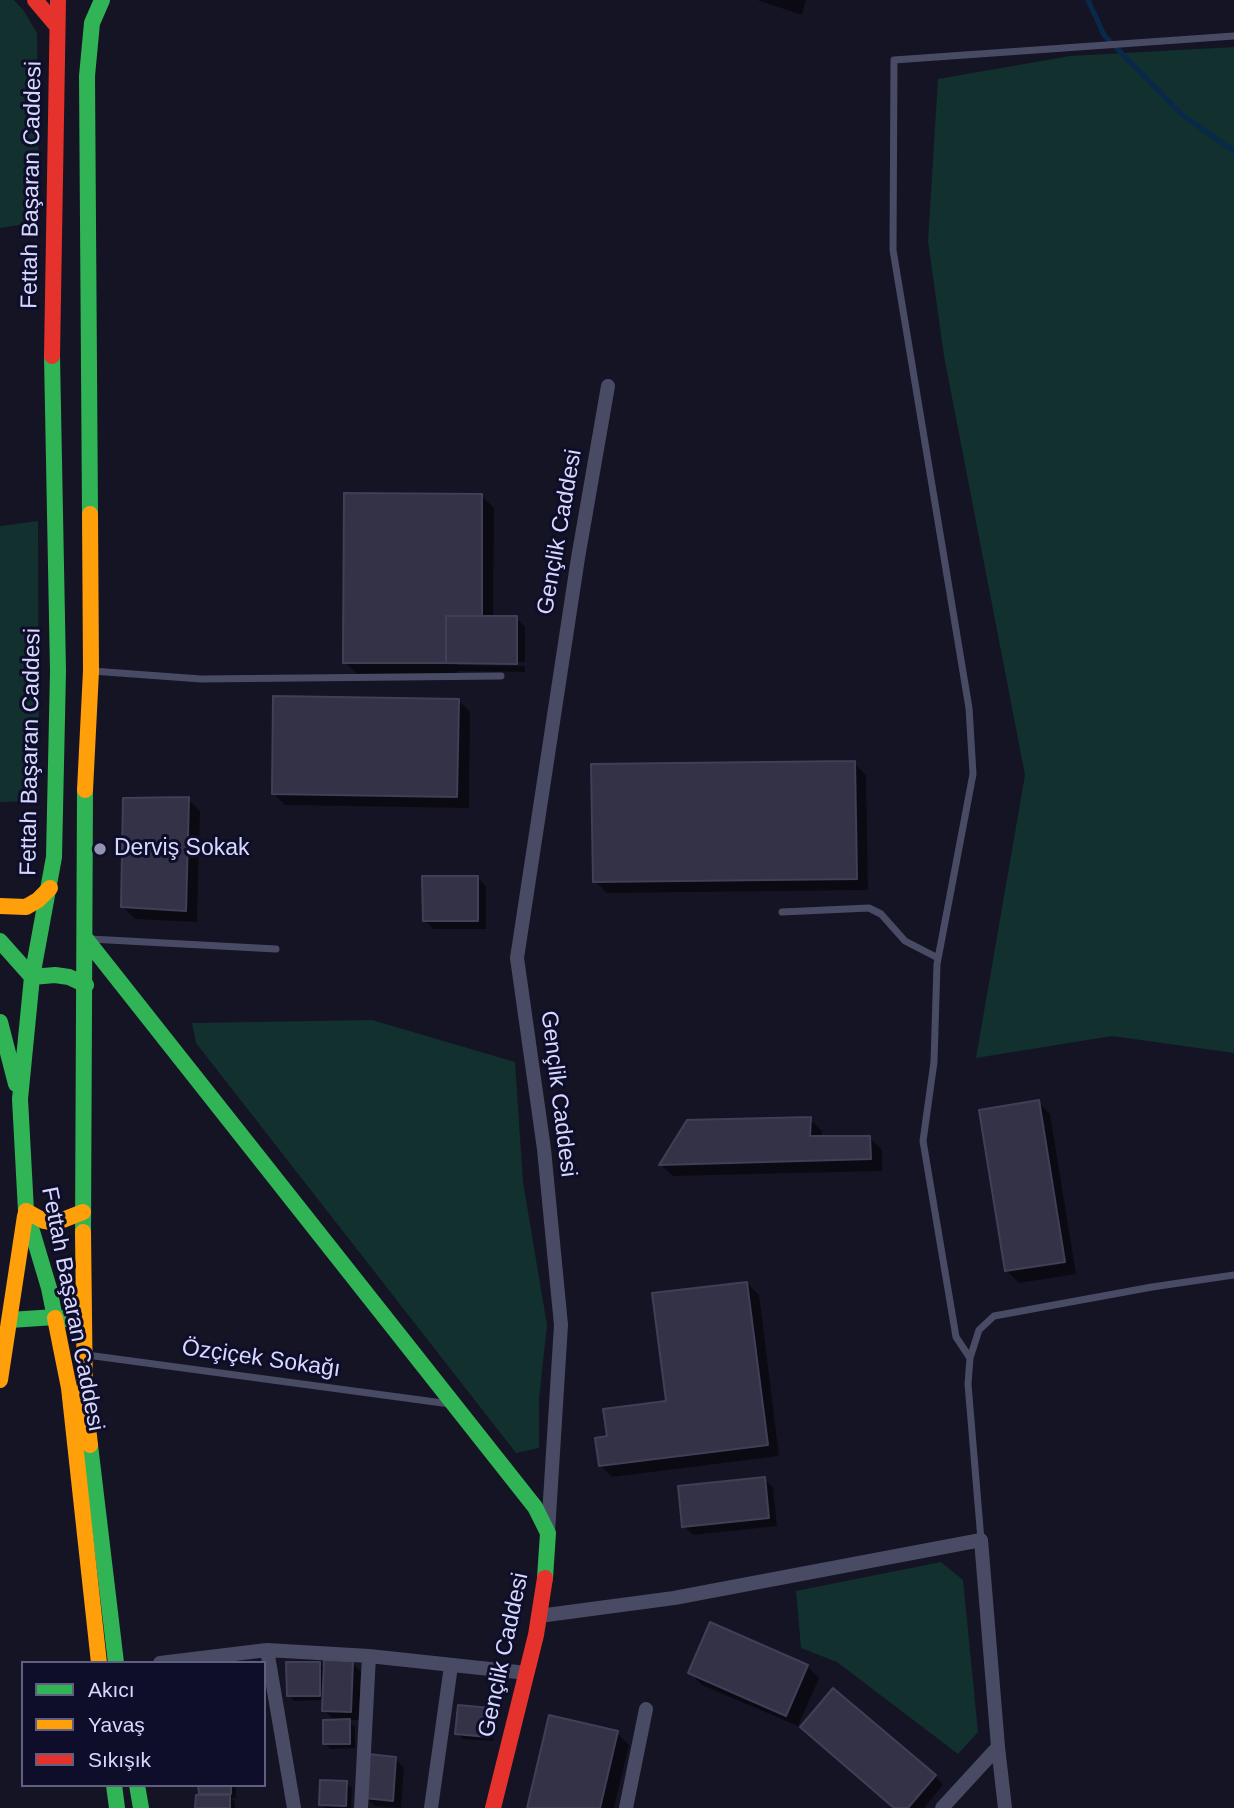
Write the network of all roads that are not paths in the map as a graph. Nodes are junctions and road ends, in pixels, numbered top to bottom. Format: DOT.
graph roads {
  1 [pos="35,0"];
  2 [pos="58,0"];
  3 [pos="102,0"];
  4 [pos="57,26"];
  5 [pos="1234,36"];
  6 [pos="608,386"];
  7 [pos="91,671"];
  8 [pos="501,676"];
  9 [pos="50,888"];
  10 [pos="0,906"];
  11 [pos="782,912"];
  12 [pos="86,939"];
  13 [pos="0,941"];
  14 [pos="276,949"];
  15 [pos="938,958"];
  16 [pos="32,977"];
  17 [pos="86,985"];
  18 [pos="0,1021"];
  19 [pos="20,1099"];
  20 [pos="26,1211"];
  21 [pos="83,1212"];
  22 [pos="1234,1275"];
  23 [pos="55,1317"];
  24 [pos="10,1320"];
  25 [pos="84,1322"];
  26 [pos="62,1354"];
  27 [pos="85,1354"];
  28 [pos="970,1358"];
  29 [pos="0,1380"];
  30 [pos="454,1405"];
  31 [pos="548,1533"];
  32 [pos="981,1540"];
  33 [pos="539,1616"];
  34 [pos="267,1650"];
  35 [pos="369,1656"];
  36 [pos="99,1661"];
  37 [pos="116,1661"];
  38 [pos="176,1661"];
  39 [pos="451,1666"];
  40 [pos="527,1673"];
  41 [pos="646,1709"];
  42 [pos="998,1747"];
  43 [pos="114,1787"];
  44 [pos="137,1787"];
  45 [pos="117,1808"];
  46 [pos="141,1808"];
  47 [pos="294,1808"];
  48 [pos="361,1808"];
  49 [pos="431,1808"];
  50 [pos="493,1808"];
  51 [pos="626,1808"];
  52 [pos="942,1808"];
  53 [pos="1005,1808"];
  1 -- 4 [label="main road"];
  2 -- 4 [label="main road, Fettah Başaran Caddesi"];
  3 -- 7 [label="main road, Fettah Başaran Caddesi"];
  4 -- 9 [label="main road, Fettah Başaran Caddesi"];
  5 -- 15 [label="lane"];
  6 -- 31 [label="street, Gençlik Caddesi"];
  7 -- 8 [label="lane"];
  7 -- 12 [label="main road, Fettah Başaran Caddesi"];
  9 -- 10 [label="main road"];
  9 -- 16 [label="main road, Fettah Başaran Caddesi"];
  11 -- 15 [label="lane"];
  12 -- 14 [label="lane"];
  12 -- 17 [label="main road, Fettah Başaran Caddesi"];
  12 -- 30 [label="main road"];
  13 -- 16 [label="main road"];
  15 -- 28 [label="lane"];
  16 -- 17 [label="main road"];
  16 -- 19 [label="main road, Fettah Başaran Caddesi"];
  17 -- 21 [label="main road, Fettah Başaran Caddesi"];
  18 -- 19 [label="main road"];
  19 -- 20 [label="main road, Fettah Başaran Caddesi"];
  20 -- 21 [label="main road"];
  20 -- 23 [label="main road, Fettah Başaran Caddesi"];
  20 -- 24 [label="main road"];
  21 -- 25 [label="main road, Fettah Başaran Caddesi"];
  22 -- 28 [label="lane"];
  23 -- 24 [label="main road"];
  23 -- 25 [label="main road"];
  23 -- 26 [label="main road, Fettah Başaran Caddesi"];
  24 -- 29 [label="main road"];
  25 -- 27 [label="main road, Fettah Başaran Caddesi"];
  26 -- 27 [label="lane, Özçiçek Sokağı"];
  26 -- 36 [label="main road, Fettah Başaran Caddesi"];
  27 -- 30 [label="lane, Özçiçek Sokağı"];
  27 -- 37 [label="main road, Fettah Başaran Caddesi"];
  28 -- 32 [label="lane"];
  30 -- 31 [label="main road"];
  31 -- 33 [label="main road, Gençlik Caddesi"];
  32 -- 33 [label="street"];
  32 -- 42 [label="street"];
  33 -- 40 [label="main road, Gençlik Caddesi"];
  34 -- 35 [label="street"];
  34 -- 38 [label="street"];
  34 -- 47 [label="street"];
  35 -- 39 [label="street"];
  35 -- 48 [label="street"];
  39 -- 40 [label="street"];
  39 -- 49 [label="street"];
  40 -- 50 [label="main road, Gençlik Caddesi"];
  41 -- 51 [label="street"];
  42 -- 52 [label="street"];
  42 -- 53 [label="street"];
  43 -- 45 [label="main road"];
  44 -- 46 [label="main road"];
}
